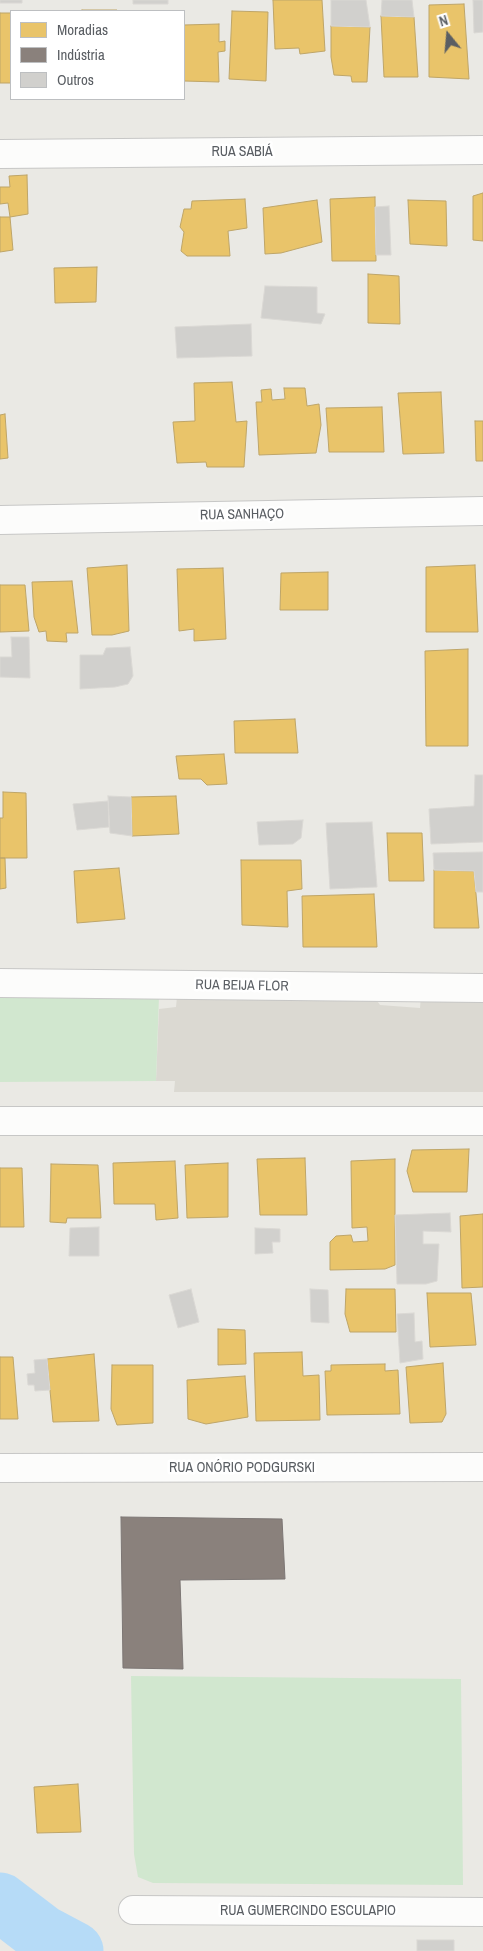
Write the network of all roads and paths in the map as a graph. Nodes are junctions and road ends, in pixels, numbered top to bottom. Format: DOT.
graph roads {
  1 [pos="483,150"];
  2 [pos="0,154"];
  3 [pos="483,510"];
  4 [pos="0,520"];
  5 [pos="0,983"];
  6 [pos="483,988"];
  7 [pos="0,1120"];
  8 [pos="483,1121"];
  9 [pos="483,1467"];
  10 [pos="0,1468"];
  11 [pos="133,1910"];
  12 [pos="483,1912"];
  1 -- 2 [label="street, RUA SABIÁ"];
  3 -- 4 [label="street, RUA SANHAÇO"];
  5 -- 6 [label="street, RUA BEIJA FLOR"];
  7 -- 8 [label="street"];
  9 -- 10 [label="street, RUA ONÓRIO PODGURSKI"];
  11 -- 12 [label="street, RUA GUMERCINDO ESCULAPIO"];
}
